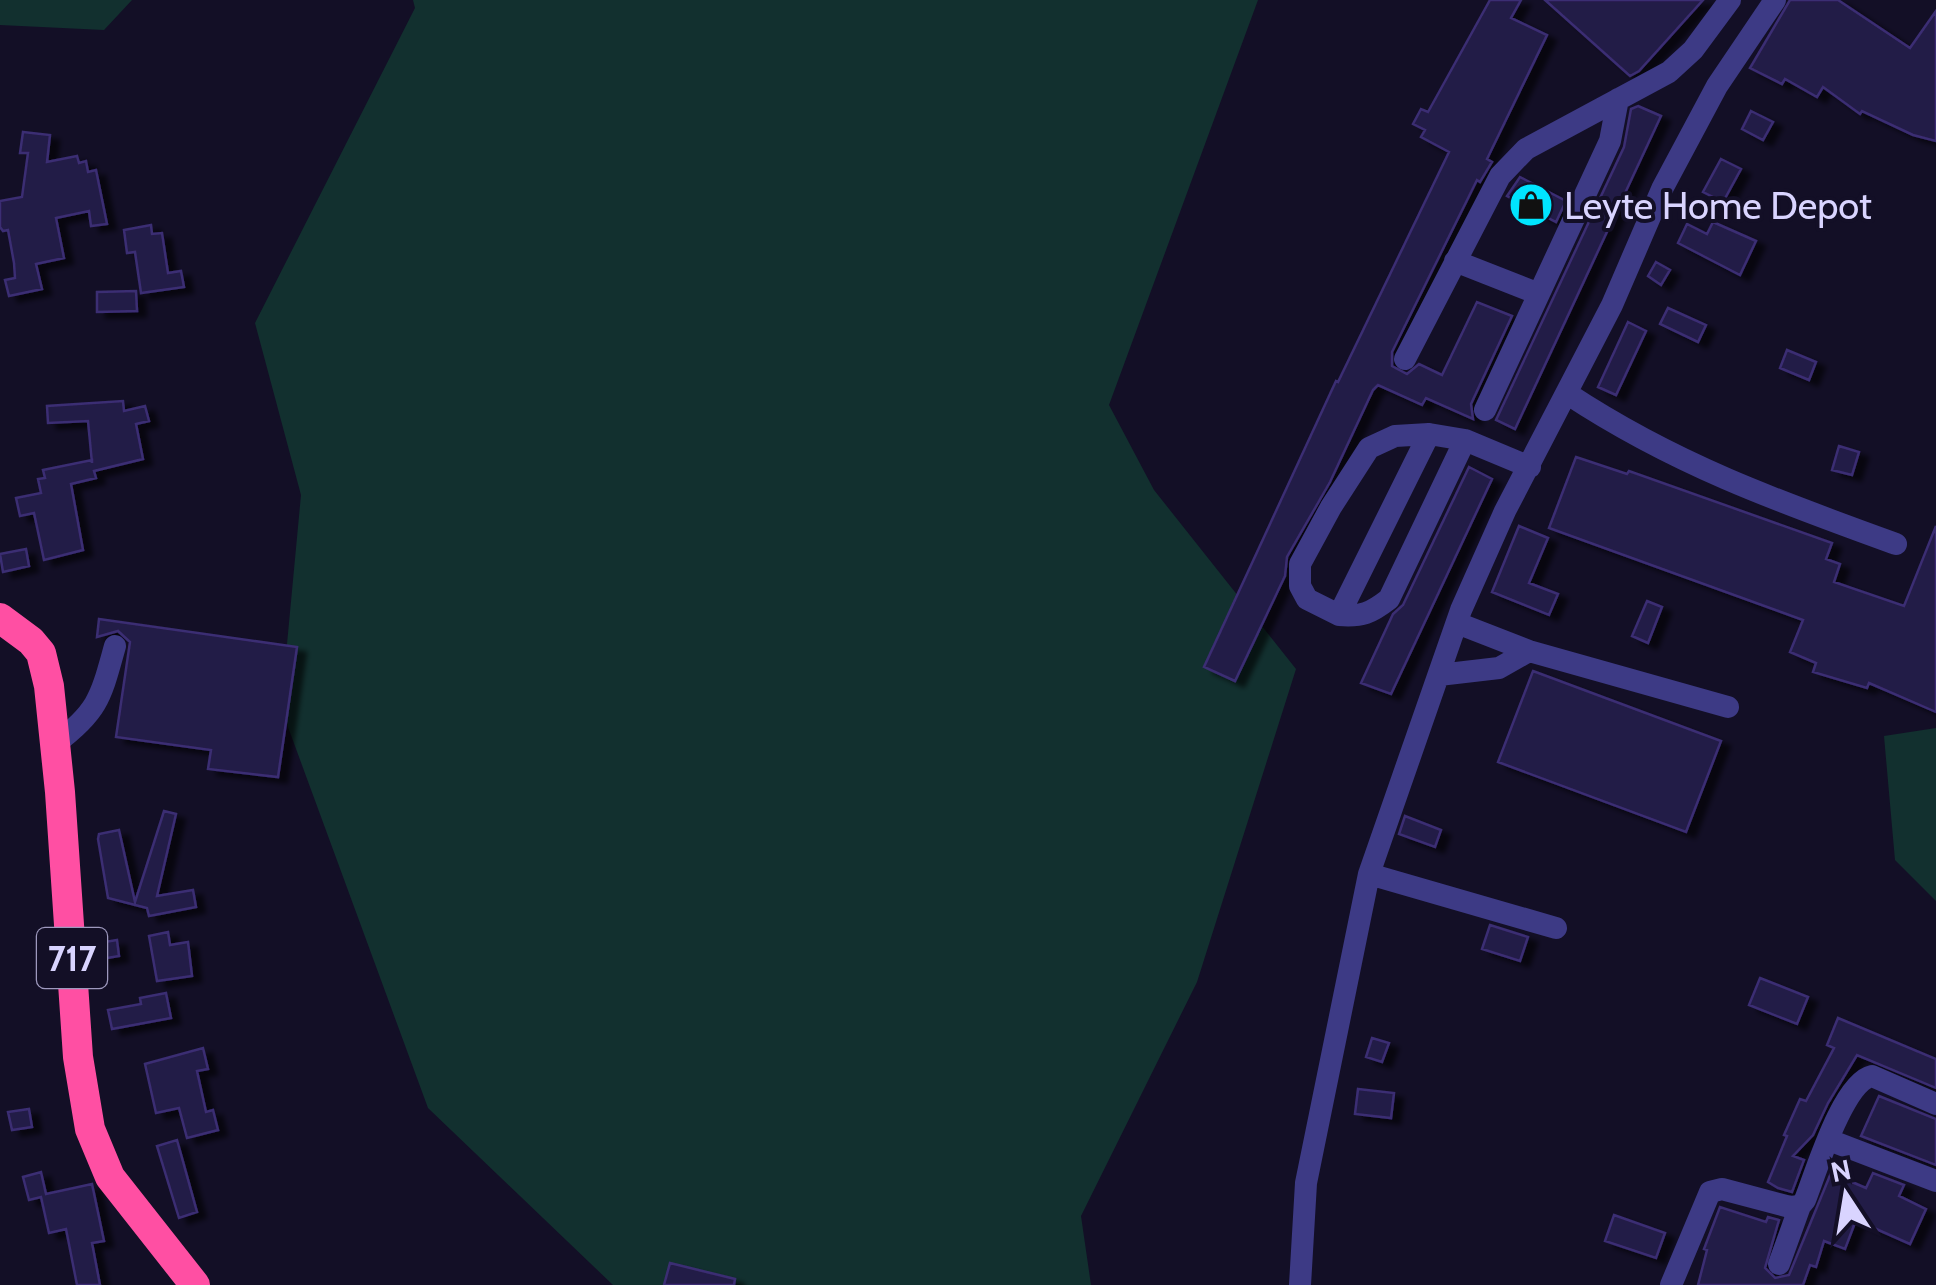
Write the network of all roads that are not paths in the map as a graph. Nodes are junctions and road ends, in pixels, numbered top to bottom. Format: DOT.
graph roads {
  1 [pos="1730,0"];
  2 [pos="1775,0"];
  3 [pos="1618,100"];
  4 [pos="1455,261"];
  5 [pos="1540,294"];
  6 [pos="1405,359"];
  7 [pos="1568,394"];
  8 [pos="1485,410"];
  9 [pos="1429,434"];
  10 [pos="1465,440"];
  11 [pos="1530,468"];
  12 [pos="1896,544"];
  13 [pos="1338,615"];
  14 [pos="0,618"];
  15 [pos="1457,623"];
  16 [pos="115,646"];
  17 [pos="1529,652"];
  18 [pos="1439,674"];
  19 [pos="1728,707"];
  20 [pos="56,743"];
  21 [pos="1370,874"];
  22 [pos="1556,928"];
  23 [pos="1936,1104"];
  24 [pos="1829,1140"];
  25 [pos="1936,1181"];
  26 [pos="1800,1206"];
  27 [pos="1778,1264"];
  28 [pos="195,1285"];
  29 [pos="1300,1285"];
  30 [pos="1671,1285"];
  1 -- 3 [label="street"];
  2 -- 7 [label="street"];
  3 -- 4 [label="street"];
  3 -- 5 [label="street"];
  4 -- 5 [label="street"];
  4 -- 6 [label="street"];
  5 -- 8 [label="street"];
  7 -- 11 [label="street"];
  7 -- 12 [label="street"];
  9 -- 10 [label="street"];
  9 -- 13 [label="street"];
  9 -- 13 [label="street"];
  10 -- 11 [label="street"];
  10 -- 13 [label="street"];
  11 -- 15 [label="street"];
  14 -- 20 [label="highway, 717"];
  15 -- 17 [label="street"];
  15 -- 18 [label="street"];
  16 -- 20 [label="street"];
  17 -- 18 [label="street"];
  17 -- 19 [label="street"];
  18 -- 21 [label="street"];
  20 -- 28 [label="highway, 717"];
  21 -- 22 [label="street"];
  21 -- 29 [label="street"];
  23 -- 24 [label="street"];
  24 -- 25 [label="street"];
  24 -- 26 [label="street"];
  26 -- 27 [label="street"];
  26 -- 30 [label="street"];
}
